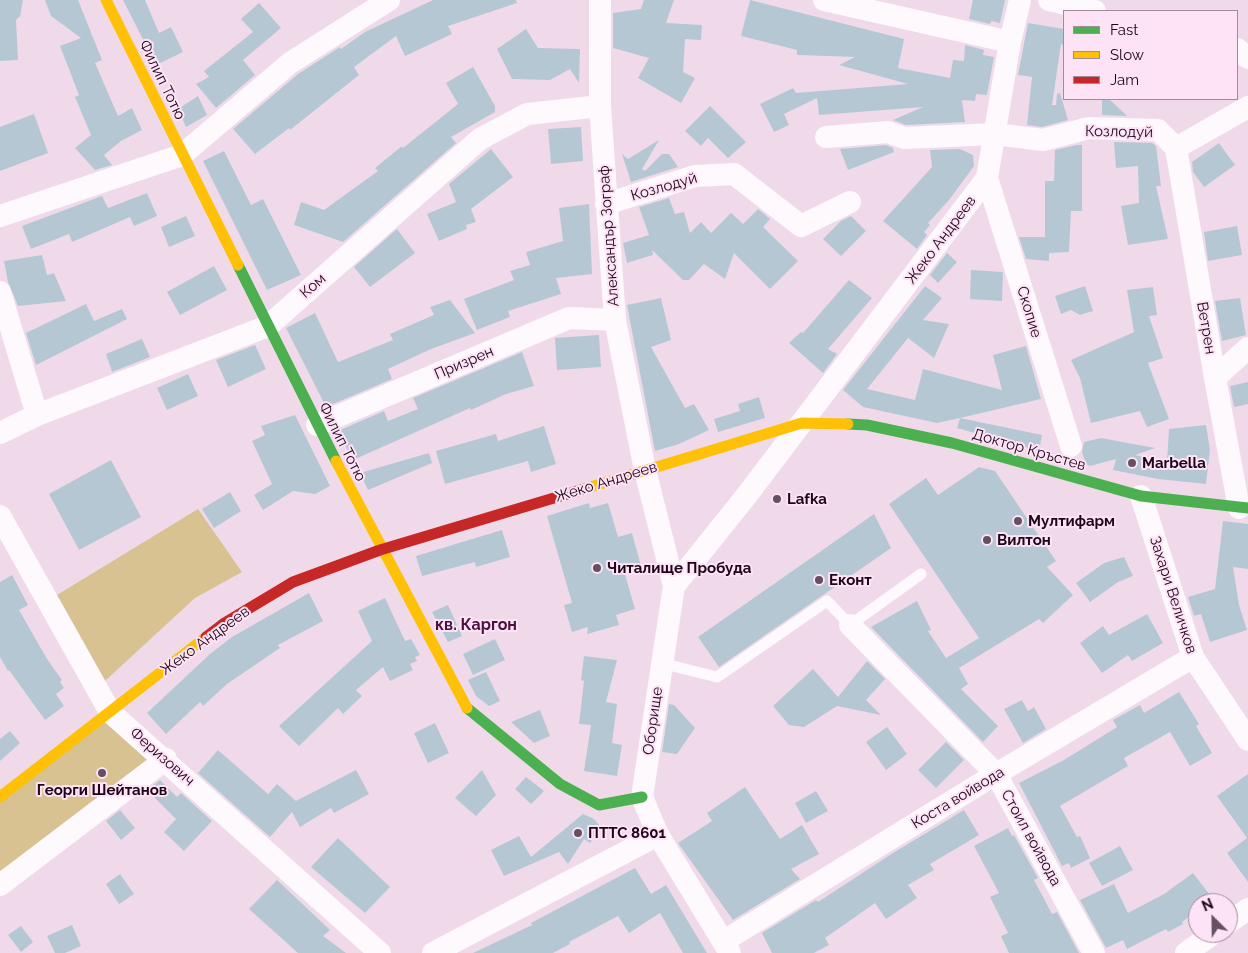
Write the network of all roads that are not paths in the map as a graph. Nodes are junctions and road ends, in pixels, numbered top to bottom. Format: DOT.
graph roads {
  1 [pos="106,0"];
  2 [pos="389,0"];
  3 [pos="600,0"];
  4 [pos="824,0"];
  5 [pos="1020,0"];
  6 [pos="1049,0"];
  7 [pos="1091,10"];
  8 [pos="1010,42"];
  9 [pos="1238,49"];
  10 [pos="1248,58"];
  11 [pos="600,106"];
  12 [pos="1248,107"];
  13 [pos="995,134"];
  14 [pos="826,137"];
  15 [pos="1176,148"];
  16 [pos="182,155"];
  17 [pos="988,178"];
  18 [pos="850,202"];
  19 [pos="606,204"];
  20 [pos="0,216"];
  21 [pos="0,292"];
  22 [pos="615,320"];
  23 [pos="268,326"];
  24 [pos="1248,348"];
  25 [pos="1215,378"];
  26 [pos="37,415"];
  27 [pos="802,424"];
  28 [pos="317,425"];
  29 [pos="0,432"];
  30 [pos="1071,446"];
  31 [pos="645,470"];
  32 [pos="1141,496"];
  33 [pos="1244,508"];
  34 [pos="0,516"];
  35 [pos="380,550"];
  36 [pos="921,574"];
  37 [pos="674,586"];
  38 [pos="850,625"];
  39 [pos="1193,657"];
  40 [pos="661,663"];
  41 [pos="110,712"];
  42 [pos="1248,740"];
  43 [pos="166,759"];
  44 [pos="996,774"];
  45 [pos="0,797"];
  46 [pos="642,797"];
  47 [pos="658,835"];
  48 [pos="0,885"];
  49 [pos="1200,943"];
  50 [pos="727,947"];
  51 [pos="380,953"];
  52 [pos="433,953"];
  53 [pos="1094,953"];
  54 [pos="1186,953"];
  1 -- 16 [label="street, Филип Тотю"];
  2 -- 16 [label="street"];
  3 -- 11 [label="street, Александър Зограф"];
  4 -- 8 [label="street"];
  5 -- 8 [label="street, Жеко Андреев"];
  6 -- 7 [label="street"];
  8 -- 13 [label="street, Жеко Андреев"];
  9 -- 10 [label="street"];
  11 -- 19 [label="street, Александър Зограф"];
  11 -- 23 [label="street, Ком"];
  12 -- 15 [label="street"];
  13 -- 14 [label="street, Козлодуй"];
  13 -- 15 [label="street, Козлодуй"];
  13 -- 17 [label="street, Жеко Андреев"];
  15 -- 25 [label="street, Ветрен"];
  16 -- 20 [label="street"];
  16 -- 23 [label="street, Филип Тотю"];
  17 -- 27 [label="street, Жеко Андреев"];
  17 -- 30 [label="street, Скопие"];
  18 -- 19 [label="street, Козлодуй"];
  19 -- 22 [label="street, Александър Зограф"];
  21 -- 26 [label="street"];
  22 -- 28 [label="street, Призрен"];
  22 -- 31 [label="street, Александър Зограф"];
  23 -- 26 [label="street, Ком"];
  23 -- 28 [label="street, Филип Тотю"];
  24 -- 25 [label="street"];
  25 -- 33 [label="street, Ветрен"];
  26 -- 29 [label="street, Ком"];
  27 -- 31 [label="street, Жеко Андреев"];
  27 -- 32 [label="street, Доктор Кръстев"];
  27 -- 37 [label="street"];
  28 -- 35 [label="street, Филип Тотю"];
  31 -- 35 [label="street, Жеко Андреев"];
  31 -- 37 [label="street, Оборище"];
  32 -- 33 [label="street, Доктор Кръстев"];
  32 -- 39 [label="street, Захари Величков"];
  34 -- 41 [label="street, Феризович"];
  35 -- 41 [label="street, Жеко Андреев"];
  35 -- 46 [label="street, Филип Тотю"];
  36 -- 38 [label="lane"];
  37 -- 40 [label="street, Оборище"];
  38 -- 40 [label="lane"];
  38 -- 44 [label="street, Стоил войвода"];
  39 -- 42 [label="street, Захари Величков"];
  39 -- 44 [label="street, Коста войвода"];
  40 -- 46 [label="street, Оборище"];
  41 -- 43 [label="street, Феризович"];
  41 -- 45 [label="street, Жеко Андреев"];
  43 -- 48 [label="street"];
  43 -- 51 [label="street, Феризович"];
  44 -- 50 [label="street, Коста войвода"];
  44 -- 53 [label="street, Стоил войвода"];
  46 -- 47 [label="street"];
  47 -- 50 [label="street"];
  47 -- 52 [label="street"];
  49 -- 54 [label="street"];
}
